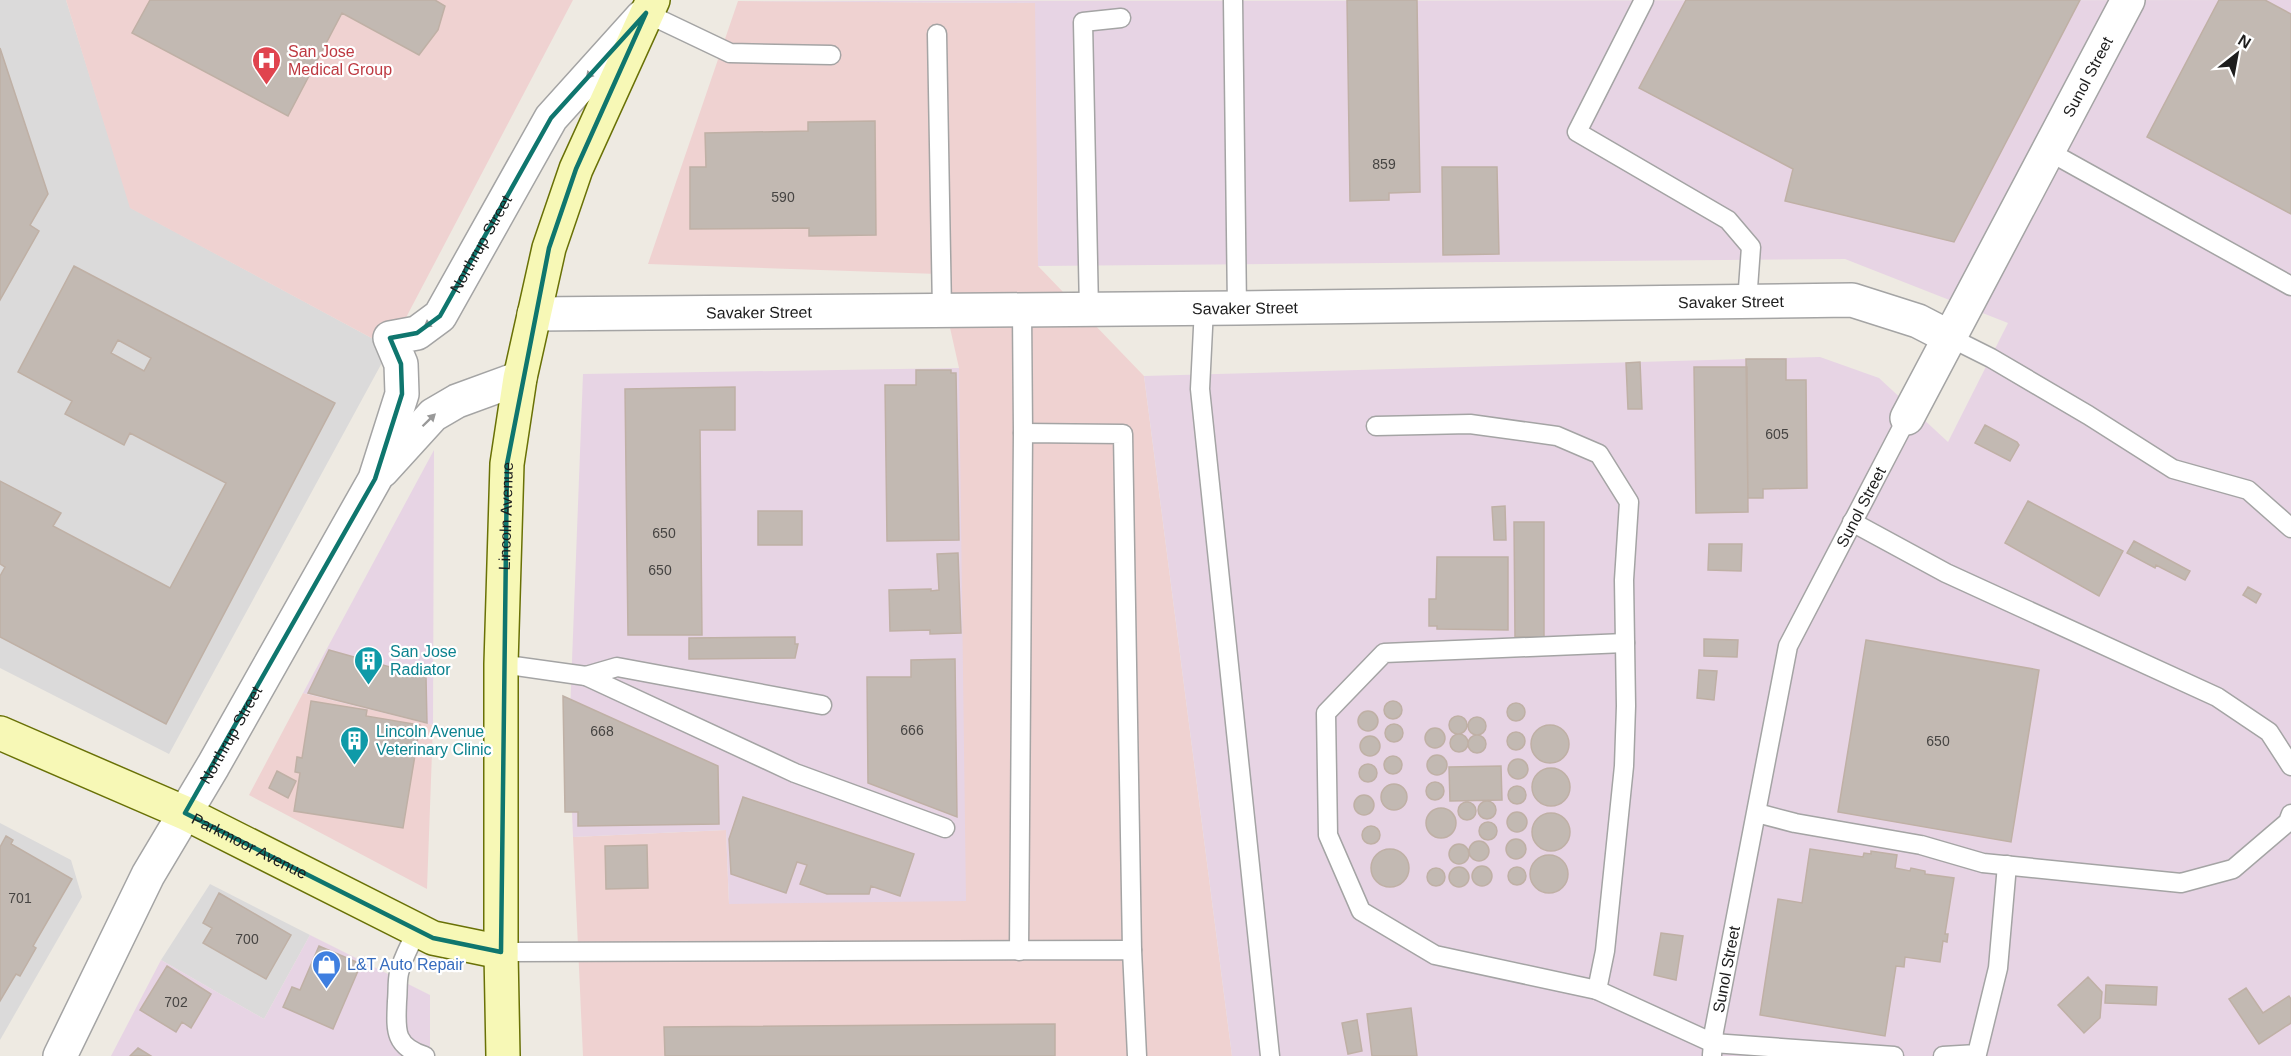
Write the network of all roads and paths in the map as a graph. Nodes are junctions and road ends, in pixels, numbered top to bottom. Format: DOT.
graph roads {
  1 [pos="1233,0"];
  2 [pos="1644,0"];
  3 [pos="2128,0"];
  4 [pos="649,6"];
  5 [pos="1121,18"];
  6 [pos="937,34"];
  7 [pos="831,56"];
  8 [pos="2048,151"];
  9 [pos="2291,286"];
  10 [pos="1747,302"];
  11 [pos="1204,308"];
  12 [pos="1237,308"];
  13 [pos="1022,310"];
  14 [pos="1089,310"];
  15 [pos="942,311"];
  16 [pos="534,314"];
  17 [pos="1949,337"];
  18 [pos="520,378"];
  19 [pos="1907,418"];
  20 [pos="1376,426"];
  21 [pos="1023,433"];
  22 [pos="375,479"];
  23 [pos="1852,522"];
  24 [pos="2291,528"];
  25 [pos="1625,643"];
  26 [pos="501,664"];
  27 [pos="586,676"];
  28 [pos="822,705"];
  29 [pos="0,733"];
  30 [pos="2291,766"];
  31 [pos="185,813"];
  32 [pos="1757,813"];
  33 [pos="2291,813"];
  34 [pos="945,828"];
  35 [pos="2007,865"];
  36 [pos="417,930"];
  37 [pos="1132,950"];
  38 [pos="1019,951"];
  39 [pos="501,952"];
  40 [pos="1597,990"];
  41 [pos="1713,1050"];
  42 [pos="60,1056"];
  43 [pos="425,1056"];
  44 [pos="503,1056"];
  45 [pos="1137,1056"];
  46 [pos="1270,1056"];
  47 [pos="1894,1056"];
  48 [pos="1943,1056"];
  1 -- 12 [label="lane"];
  2 -- 10 [label="lane"];
  3 -- 8 [label="street, Sunol Street"];
  4 -- 7 [label="lane"];
  4 -- 16 [label="main road, Lincoln Avenue"];
  4 -- 22 [label="street, Northrup Street, one-way"];
  5 -- 14 [label="lane"];
  6 -- 15 [label="lane"];
  8 -- 9 [label="lane"];
  8 -- 17 [label="street, Sunol Street"];
  10 -- 12 [label="street, Savaker Street"];
  10 -- 17 [label="street, Savaker Street"];
  11 -- 12 [label="street, Savaker Street"];
  11 -- 14 [label="street, Savaker Street"];
  11 -- 46 [label="lane"];
  13 -- 14 [label="street, Savaker Street"];
  13 -- 15 [label="street, Savaker Street"];
  13 -- 21 [label="lane"];
  15 -- 16 [label="street, Savaker Street"];
  16 -- 18 [label="main road, Lincoln Avenue"];
  17 -- 19 [label="street, Sunol Street"];
  17 -- 24 [label="lane"];
  22 -- 18 [label="street, Northrup Street, one-way"];
  18 -- 26 [label="main road, Lincoln Avenue"];
  19 -- 23 [label="lane, Sunol Street"];
  20 -- 25 [label="lane"];
  21 -- 37 [label="lane"];
  21 -- 38 [label="lane"];
  22 -- 31 [label="street, Northrup Street"];
  23 -- 30 [label="lane"];
  23 -- 32 [label="lane, Sunol Street"];
  25 -- 40 [label="lane"];
  25 -- 40 [label="lane"];
  26 -- 27 [label="lane"];
  26 -- 39 [label="main road, Lincoln Avenue"];
  27 -- 28 [label="lane"];
  27 -- 34 [label="lane"];
  29 -- 31 [label="main road, Parkmoor Avenue"];
  31 -- 36 [label="main road, Parkmoor Avenue"];
  31 -- 42 [label="street, Northrup Street"];
  32 -- 35 [label="lane"];
  32 -- 41 [label="lane, Sunol Street"];
  33 -- 35 [label="lane"];
  35 -- 48 [label="lane"];
  36 -- 39 [label="main road, Parkmoor Avenue"];
  36 -- 43 [label="lane"];
  37 -- 38 [label="lane"];
  37 -- 45 [label="lane"];
  38 -- 39 [label="lane"];
  39 -- 44 [label="main road, Lincoln Avenue"];
  40 -- 41 [label="lane"];
  41 -- 47 [label="lane"];
}
